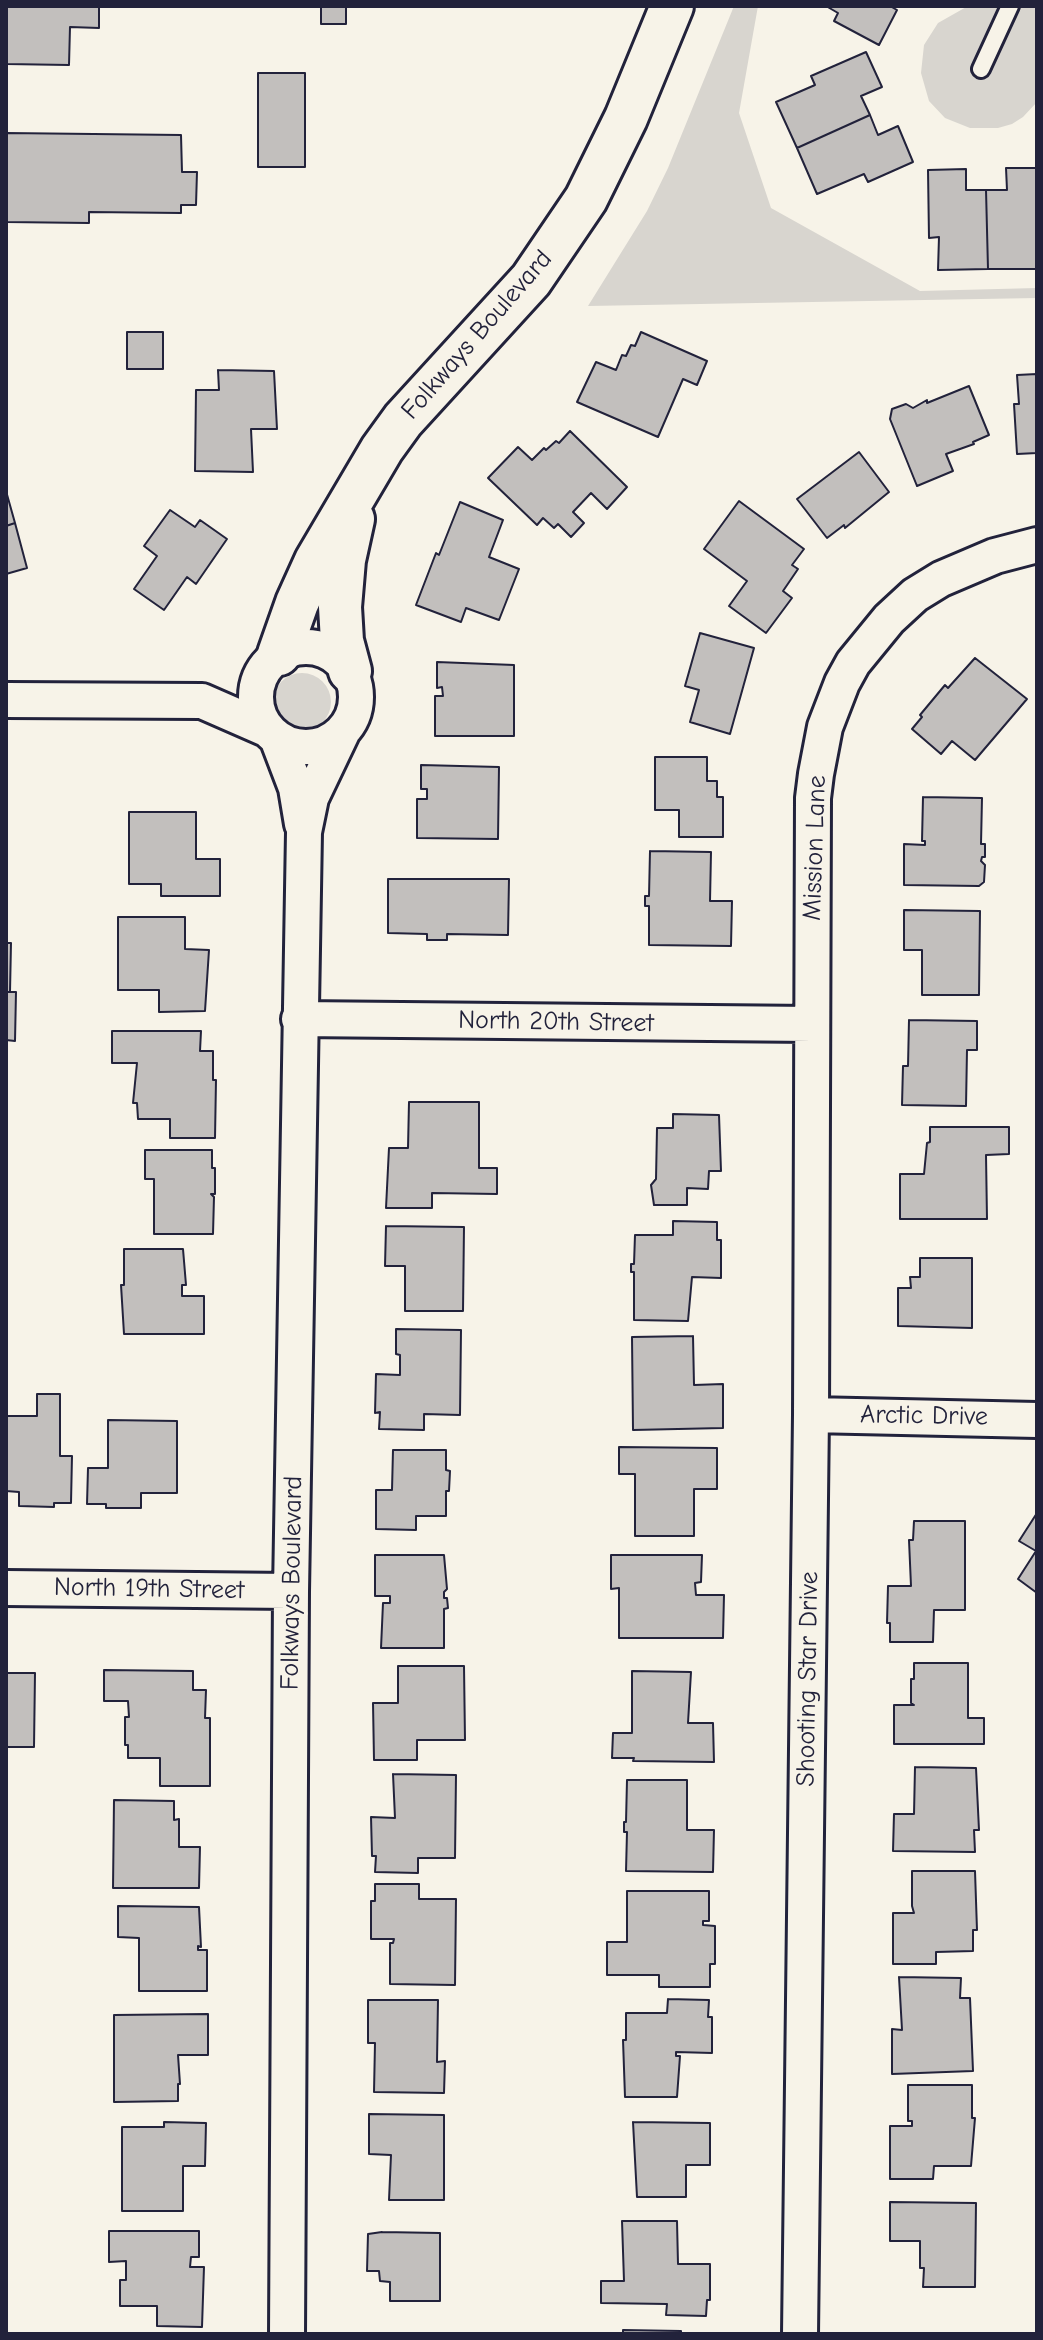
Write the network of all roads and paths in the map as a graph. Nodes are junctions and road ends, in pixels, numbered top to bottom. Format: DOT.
graph roads {
  1 [pos="672,6"];
  2 [pos="1010,6"];
  3 [pos="981,69"];
  4 [pos="359,489"];
  5 [pos="1037,545"];
  6 [pos="273,660"];
  7 [pos="350,671"];
  8 [pos="6,700"];
  9 [pos="202,701"];
  10 [pos="342,733"];
  11 [pos="271,734"];
  12 [pos="304,832"];
  13 [pos="299,1019"];
  14 [pos="812,1024"];
  15 [pos="811,1415"];
  16 [pos="1037,1420"];
  17 [pos="6,1588"];
  18 [pos="291,1591"];
  19 [pos="287,2334"];
  20 [pos="800,2334"];
  1 -- 4 [label="street, Folkways Boulevard"];
  2 -- 3 [label="lane"];
  4 -- 6 [label="street, Folkways Boulevard"];
  4 -- 7 [label="street, Folkways Boulevard"];
  5 -- 14 [label="street, Mission Lane"];
  6 -- 7 [label="street"];
  6 -- 9 [label="street"];
  6 -- 11 [label="street"];
  7 -- 10 [label="street"];
  8 -- 9 [label="street"];
  9 -- 11 [label="street"];
  10 -- 11 [label="street"];
  10 -- 12 [label="street, Folkways Boulevard"];
  11 -- 12 [label="street, Folkways Boulevard"];
  12 -- 13 [label="street, Folkways Boulevard"];
  13 -- 14 [label="street, North 20th Street"];
  13 -- 18 [label="street, Folkways Boulevard"];
  14 -- 15 [label="street, Shooting Star Drive"];
  15 -- 16 [label="street, Arctic Drive"];
  15 -- 20 [label="street, Shooting Star Drive"];
  17 -- 18 [label="street, North 19th Street"];
  18 -- 19 [label="street, Folkways Boulevard"];
}
